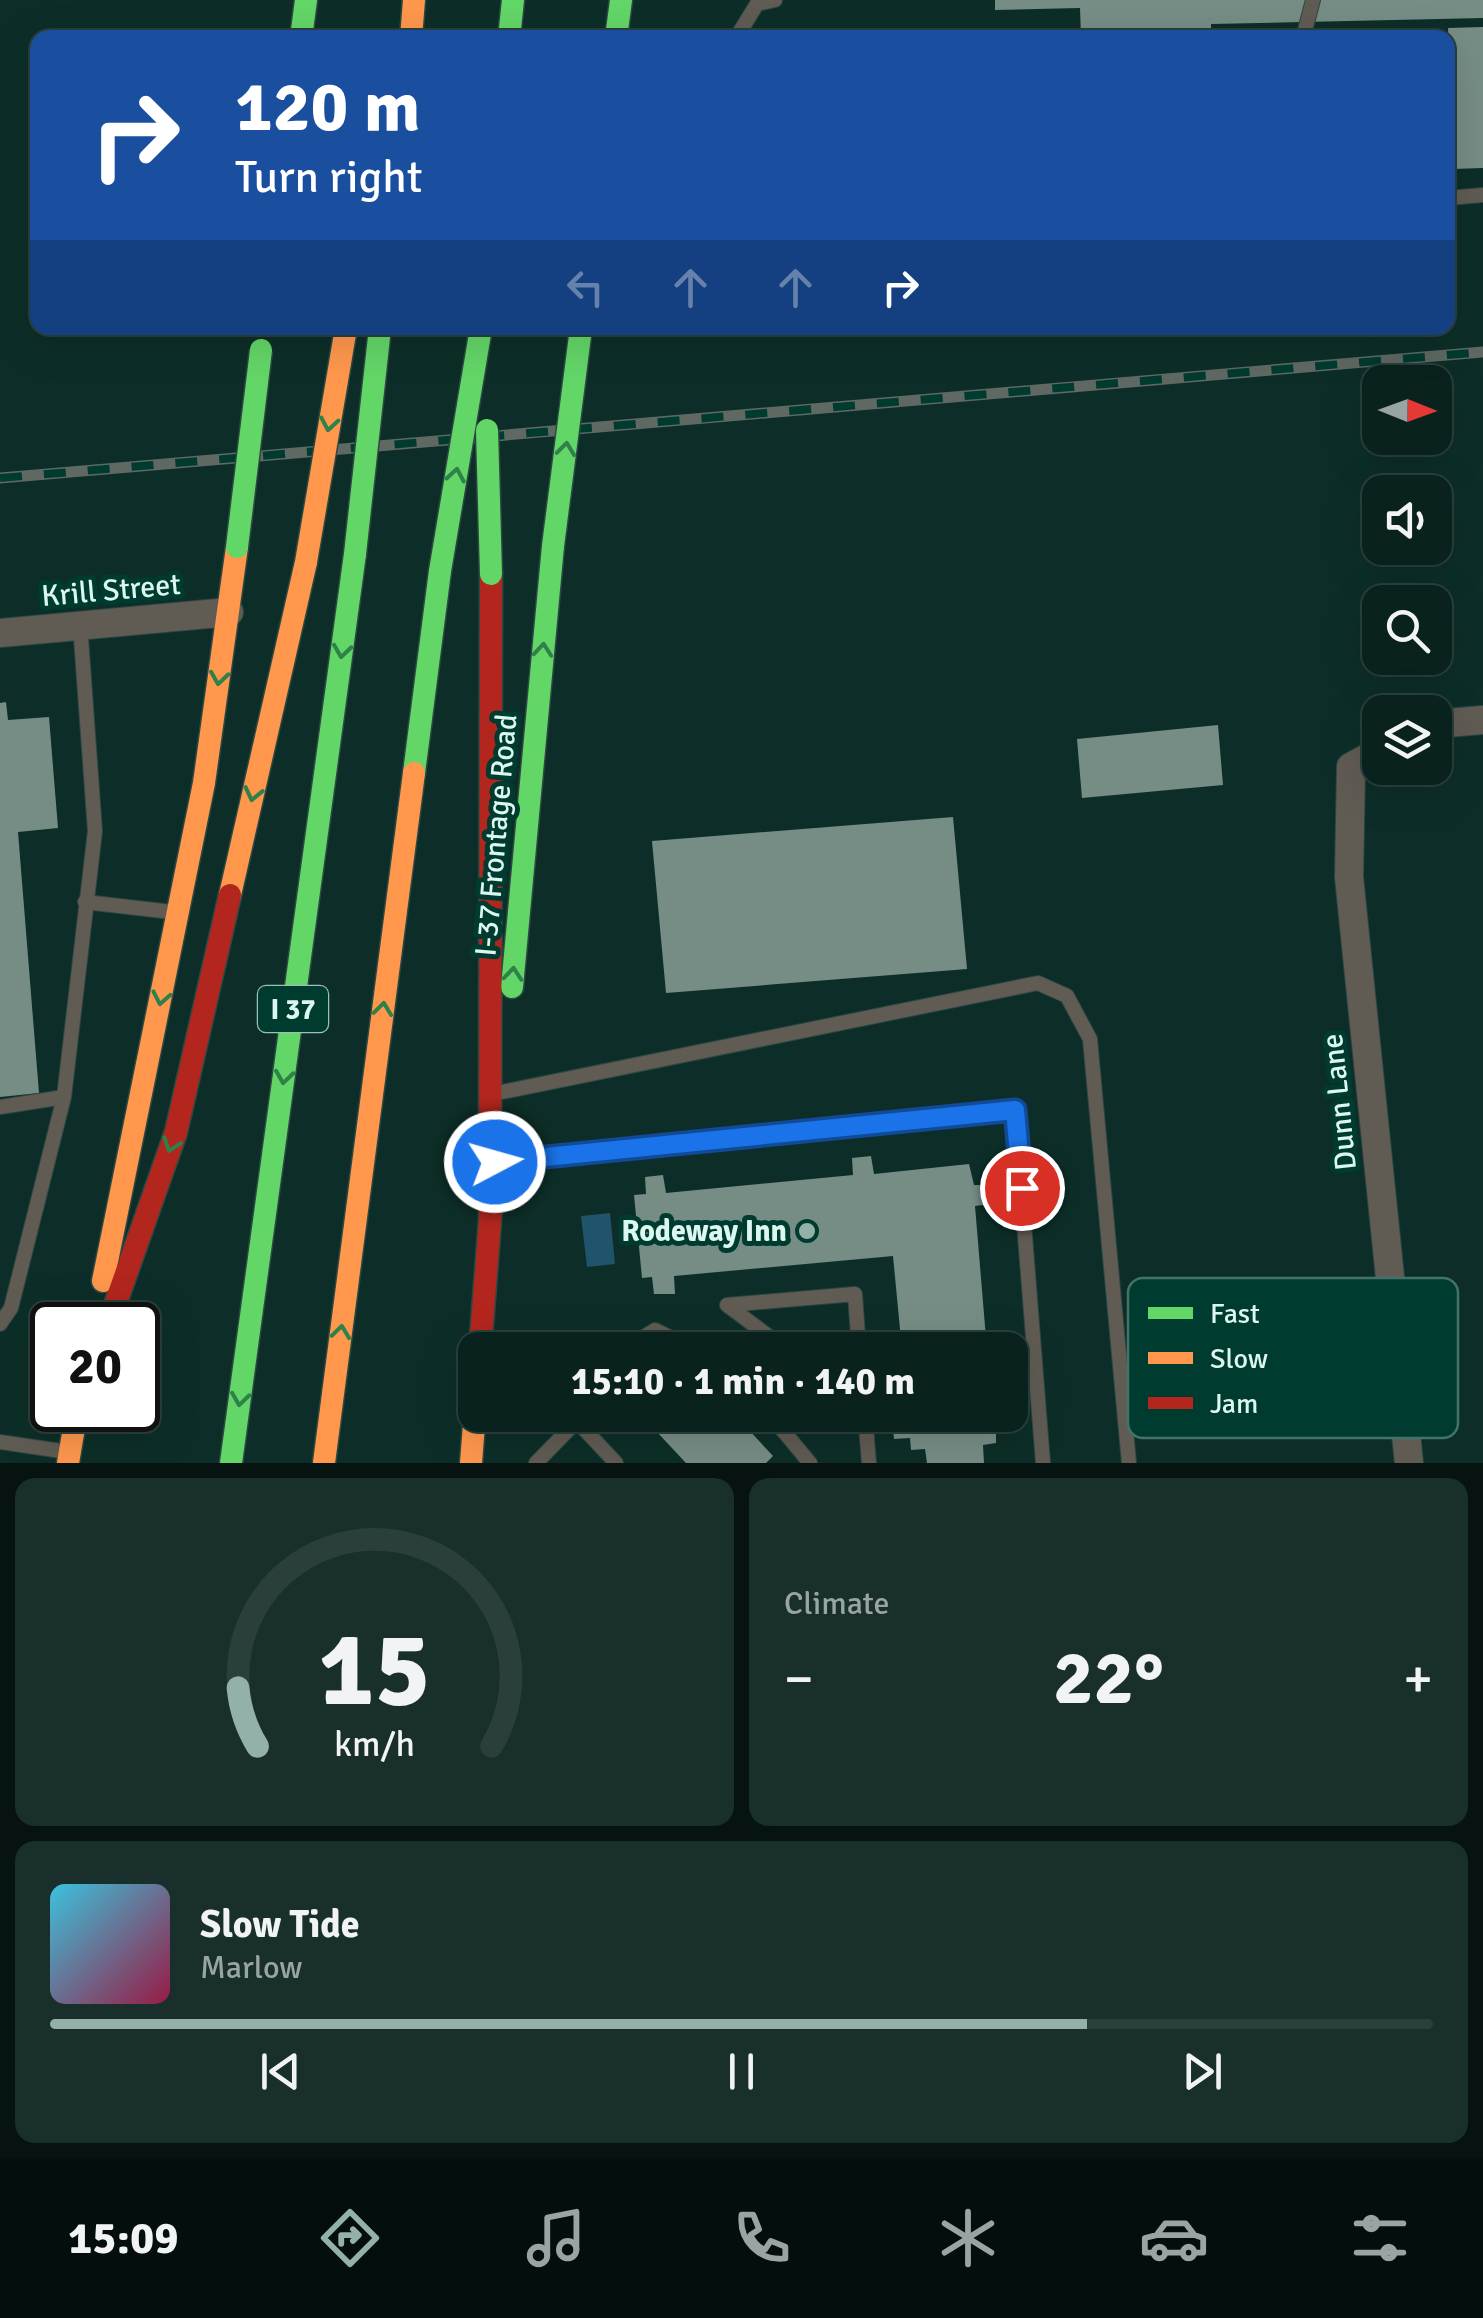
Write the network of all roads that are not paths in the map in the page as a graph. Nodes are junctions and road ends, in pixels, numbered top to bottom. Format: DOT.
graph roads {
  1 [pos="306,0"];
  2 [pos="414,0"];
  3 [pos="512,0"];
  4 [pos="621,0"];
  5 [pos="775,0"];
  6 [pos="1313,0"];
  7 [pos="302,30"];
  8 [pos="411,30"];
  9 [pos="510,30"];
  10 [pos="617,30"];
  11 [pos="741,30"];
  12 [pos="1304,30"];
  13 [pos="1483,195"];
  14 [pos="1455,197"];
  15 [pos="345,335"];
  16 [pos="379,335"];
  17 [pos="481,335"];
  18 [pos="482,335"];
  19 [pos="580,335"];
  20 [pos="262,338"];
  21 [pos="229,612"];
  22 [pos="80,624"];
  23 [pos="0,633"];
  24 [pos="1483,720"];
  25 [pos="1452,723"];
  26 [pos="1362,760"];
  27 [pos="85,902"];
  28 [pos="178,912"];
  29 [pos="502,1092"];
  30 [pos="64,1096"];
  31 [pos="0,1107"];
  32 [pos="495,1162"];
  33 [pos="490,1221"];
  34 [pos="1390,1278"];
  35 [pos="99,1302"];
  36 [pos="116,1302"];
  37 [pos="0,1324"];
  38 [pos="481,1332"];
  39 [pos="763,1332"];
  40 [pos="858,1332"];
  41 [pos="73,1432"];
  42 [pos="473,1432"];
  43 [pos="562,1432"];
  44 [pos="587,1432"];
  45 [pos="784,1432"];
  46 [pos="866,1432"];
  47 [pos="1406,1438"];
  48 [pos="0,1442"];
  49 [pos="69,1457"];
  50 [pos="231,1463"];
  51 [pos="324,1463"];
  52 [pos="471,1463"];
  53 [pos="536,1463"];
  54 [pos="616,1463"];
  55 [pos="810,1463"];
  56 [pos="869,1463"];
  57 [pos="1043,1463"];
  58 [pos="1129,1463"];
  59 [pos="1409,1463"];
  1 -- 7 [label="main road"];
  2 -- 8 [label="main road"];
  3 -- 9 [label="main road"];
  4 -- 10 [label="main road"];
  5 -- 11 [label="lane"];
  6 -- 12 [label="lane"];
  13 -- 14 [label="lane"];
  15 -- 36 [label="main road, one-way, bridge"];
  16 -- 50 [label="main road, I 37, one-way, bridge"];
  51 -- 17 [label="main road, one-way, bridge"];
  18 -- 33 [label="main road, bridge"];
  29 -- 19 [label="main road, I-37 Frontage Road, one-way, bridge"];
  20 -- 21 [label="main road, bridge"];
  21 -- 22 [label="street, Krill Street"];
  21 -- 28 [label="main road, one-way"];
  22 -- 23 [label="street, Krill Street"];
  22 -- 27 [label="lane"];
  24 -- 25 [label="street"];
  26 -- 34 [label="street, Dunn Lane"];
  27 -- 28 [label="lane"];
  27 -- 30 [label="lane"];
  28 -- 35 [label="main road, one-way"];
  29 -- 32 [label="main road, I-37 Frontage Road"];
  29 -- 58 [label="lane"];
  30 -- 31 [label="lane"];
  30 -- 37 [label="lane"];
  32 -- 33 [label="main road, I-37 Frontage Road"];
  32 -- 57 [label="lane"];
  33 -- 38 [label="main road, I-37 Frontage Road"];
  39 -- 40 [label="lane"];
  41 -- 49 [label="main road"];
  42 -- 52 [label="main road"];
  43 -- 53 [label="lane"];
  44 -- 54 [label="lane"];
  45 -- 55 [label="lane"];
  46 -- 56 [label="lane"];
  47 -- 59 [label="street, Dunn Lane"];
  48 -- 49 [label="lane"];
}
